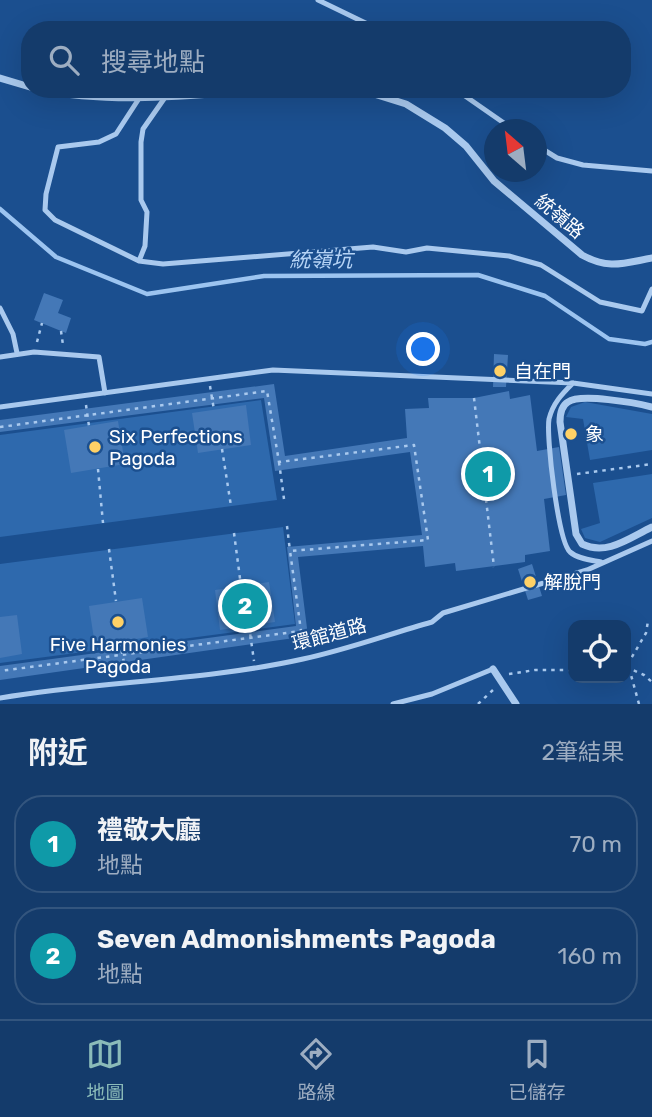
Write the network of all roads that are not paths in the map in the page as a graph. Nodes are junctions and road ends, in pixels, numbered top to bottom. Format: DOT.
graph roads {
  1 [pos="318,0"];
  2 [pos="361,21"];
  3 [pos="0,71"];
  4 [pos="4,79"];
  5 [pos="21,85"];
  6 [pos="139,98"];
  7 [pos="165,98"];
  8 [pos="387,98"];
  9 [pos="468,98"];
  10 [pos="498,119"];
  11 [pos="547,152"];
  12 [pos="652,171"];
  13 [pos="652,258"];
  14 [pos="139,261"];
  15 [pos="652,289"];
  16 [pos="0,308"];
  17 [pos="17,353"];
  18 [pos="0,357"];
  19 [pos="573,383"];
  20 [pos="106,393"];
  21 [pos="652,394"];
  22 [pos="0,407"];
  23 [pos="652,407"];
  24 [pos="652,527"];
  25 [pos="652,541"];
  26 [pos="603,562"];
  27 [pos="494,671"];
  28 [pos="0,698"];
  29 [pos="393,704"];
  30 [pos="516,704"];
  1 -- 2 [label="lane"];
  3 -- 4 [label="street"];
  4 -- 5 [label="street"];
  6 -- 14 [label="lane"];
  7 -- 14 [label="lane"];
  8 -- 13 [label="street, 統嶺路"];
  9 -- 10 [label="lane"];
  11 -- 12 [label="lane"];
  14 -- 15 [label="lane"];
  16 -- 17 [label="lane"];
  17 -- 18 [label="lane"];
  17 -- 20 [label="lane"];
  19 -- 20 [label="lane"];
  19 -- 21 [label="lane"];
  19 -- 26 [label="lane"];
  20 -- 22 [label="lane"];
  23 -- 24 [label="street"];
  25 -- 26 [label="lane, 環館道路"];
  26 -- 28 [label="lane, 環館道路"];
  27 -- 29 [label="lane"];
  27 -- 30 [label="street"];
}
